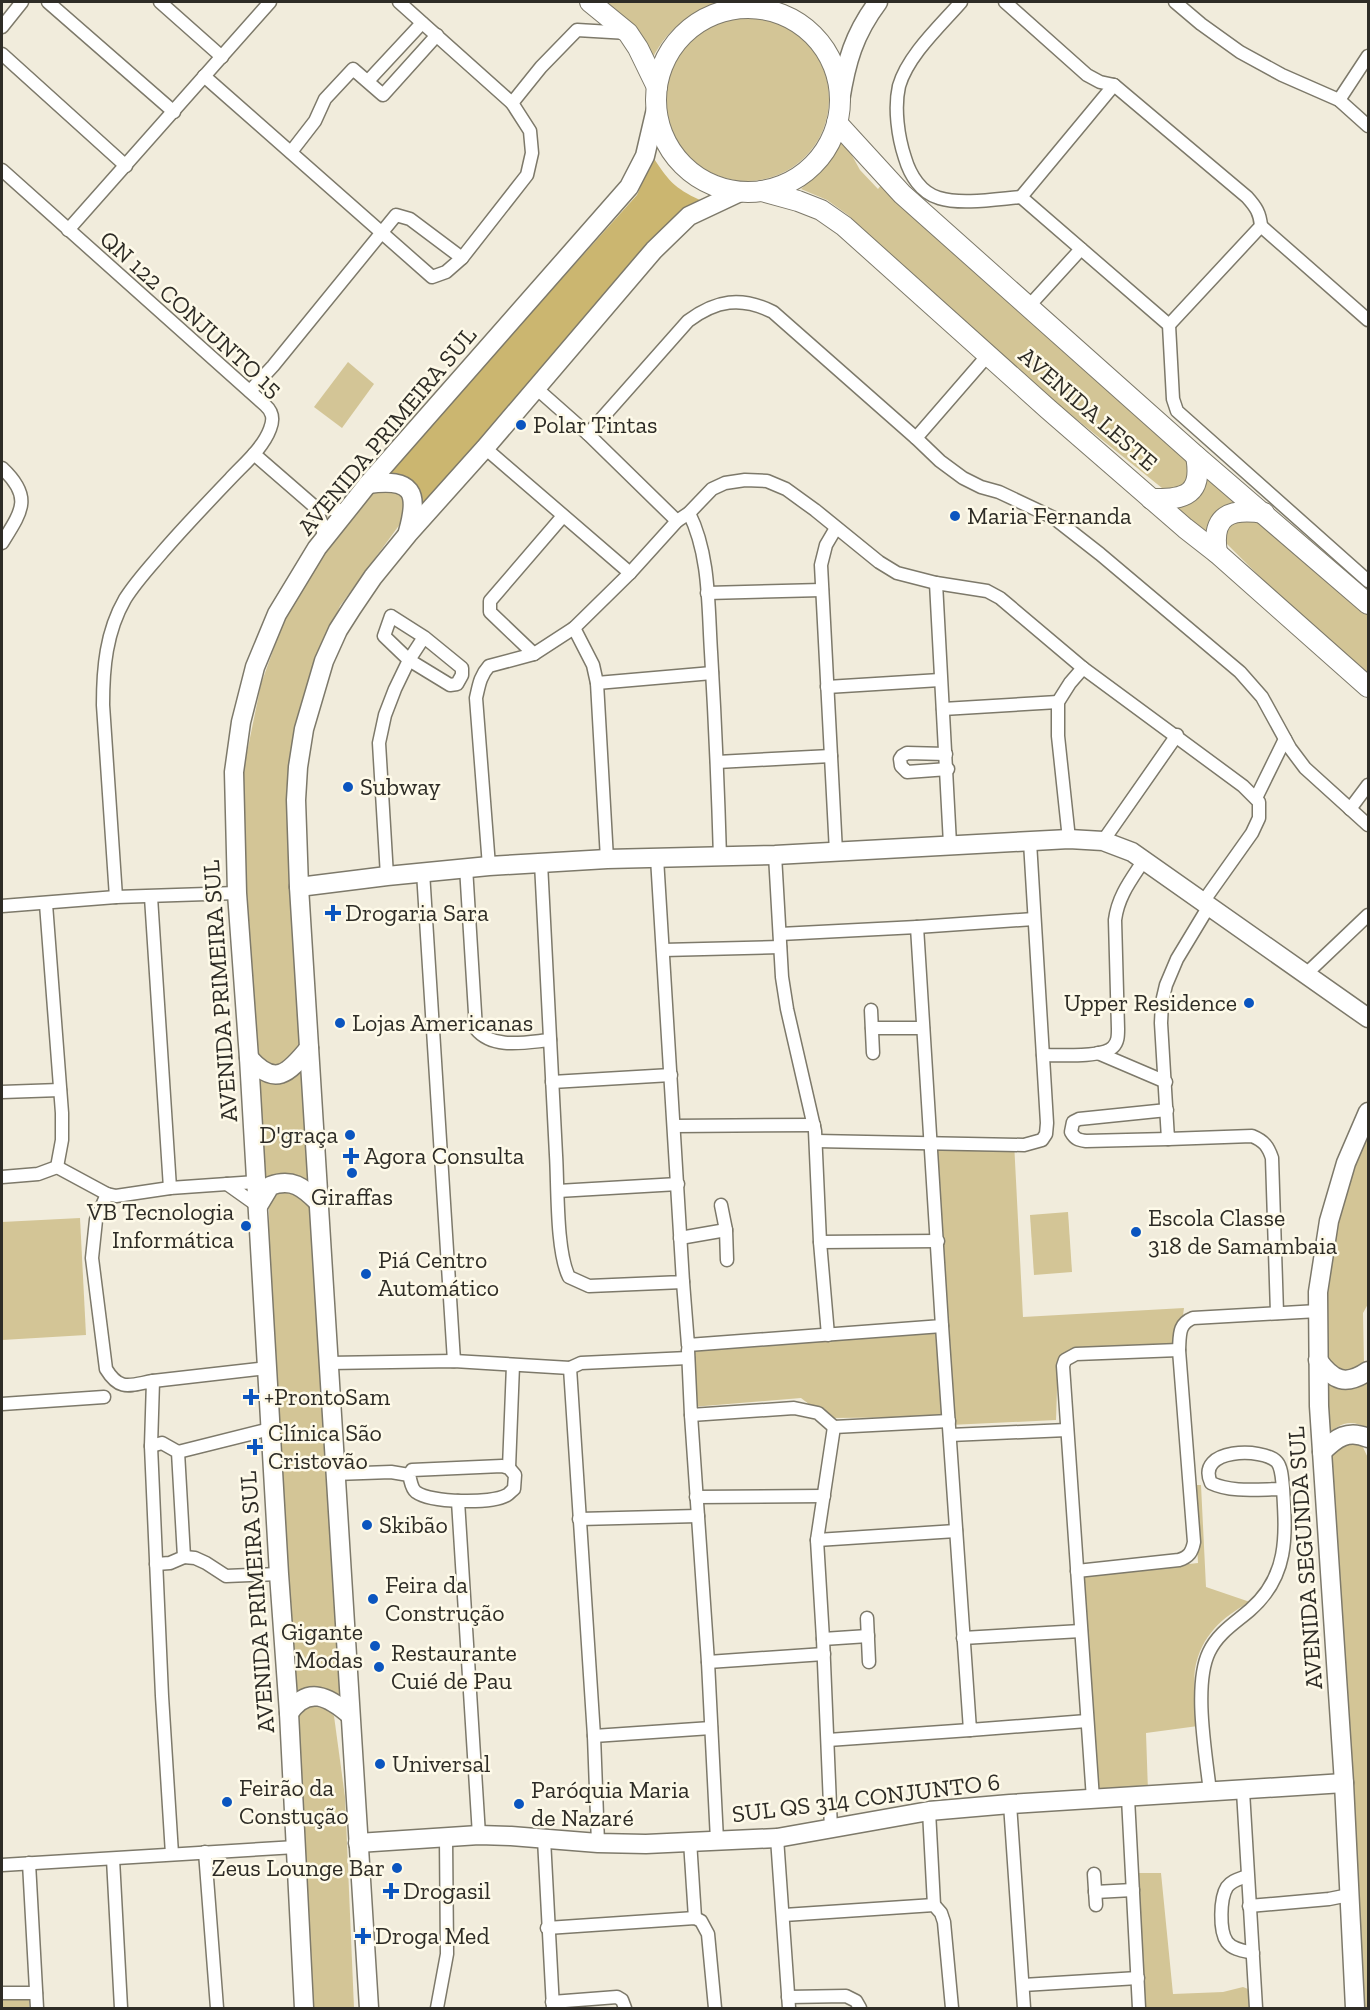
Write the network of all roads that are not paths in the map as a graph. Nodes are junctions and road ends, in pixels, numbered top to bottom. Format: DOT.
graph roads {
  1 [pos="22,2"];
  2 [pos="48,2"];
  3 [pos="160,2"];
  4 [pos="270,2"];
  5 [pos="399,2"];
  6 [pos="590,2"];
  7 [pos="705,2"];
  8 [pos="878,2"];
  9 [pos="961,2"];
  10 [pos="1005,2"];
  11 [pos="1175,2"];
  12 [pos="752,4"];
  13 [pos="723,11"];
  14 [pos="422,23"];
  15 [pos="2,27"];
  16 [pos="628,33"];
  17 [pos="437,35"];
  18 [pos="2,54"];
  19 [pos="1368,56"];
  20 [pos="222,57"];
  21 [pos="204,76"];
  22 [pos="368,81"];
  23 [pos="1114,86"];
  24 [pos="657,87"];
  25 [pos="1339,100"];
  26 [pos="840,101"];
  27 [pos="512,102"];
  28 [pos="656,109"];
  29 [pos="174,112"];
  30 [pos="837,123"];
  31 [pos="1368,126"];
  32 [pos="291,152"];
  33 [pos="126,166"];
  34 [pos="2,170"];
  35 [pos="762,191"];
  36 [pos="740,192"];
  37 [pos="1021,197"];
  38 [pos="1261,226"];
  39 [pos="68,230"];
  40 [pos="381,232"];
  41 [pos="1081,249"];
  42 [pos="462,258"];
  43 [pos="1029,306"];
  44 [pos="1368,320"];
  45 [pos="1169,325"];
  46 [pos="988,356"];
  47 [pos="536,388"];
  48 [pos="250,391"];
  49 [pos="588,434"];
  50 [pos="916,438"];
  51 [pos="484,448"];
  52 [pos="254,454"];
  53 [pos="1196,456"];
  54 [pos="2,468"];
  55 [pos="368,484"];
  56 [pos="1151,499"];
  57 [pos="315,507"];
  58 [pos="347,511"];
  59 [pos="689,513"];
  60 [pos="1264,513"];
  61 [pos="563,516"];
  62 [pos="678,521"];
  63 [pos="836,528"];
  64 [pos="408,534"];
  65 [pos="324,539"];
  66 [pos="2,543"];
  67 [pos="1217,553"];
  68 [pos="630,573"];
  69 [pos="1368,581"];
  70 [pos="936,583"];
  71 [pos="822,590"];
  72 [pos="707,593"];
  73 [pos="1368,604"];
  74 [pos="574,628"];
  75 [pos="424,637"];
  76 [pos="534,654"];
  77 [pos="409,660"];
  78 [pos="1083,668"];
  79 [pos="712,673"];
  80 [pos="940,680"];
  81 [pos="597,683"];
  82 [pos="827,687"];
  83 [pos="1368,687"];
  84 [pos="1058,702"];
  85 [pos="943,709"];
  86 [pos="1177,735"];
  87 [pos="1285,739"];
  88 [pos="946,754"];
  89 [pos="831,756"];
  90 [pos="717,762"];
  91 [pos="948,769"];
  92 [pos="1368,785"];
  93 [pos="1256,798"];
  94 [pos="1350,809"];
  95 [pos="1368,825"];
  96 [pos="1069,839"];
  97 [pos="1103,841"];
  98 [pos="1030,842"];
  99 [pos="950,844"];
  100 [pos="836,852"];
  101 [pos="775,855"];
  102 [pos="720,857"];
  103 [pos="657,858"];
  104 [pos="607,859"];
  105 [pos="1144,860"];
  106 [pos="540,863"];
  107 [pos="489,866"];
  108 [pos="466,867"];
  109 [pos="423,872"];
  110 [pos="387,876"];
  111 [pos="299,887"];
  112 [pos="237,893"];
  113 [pos="116,897"];
  114 [pos="151,897"];
  115 [pos="2,899"];
  116 [pos="46,904"];
  117 [pos="1206,904"];
  118 [pos="2,906"];
  119 [pos="1368,915"];
  120 [pos="1034,919"];
  121 [pos="917,927"];
  122 [pos="780,934"];
  123 [pos="780,947"];
  124 [pos="663,950"];
  125 [pos="1305,975"];
  126 [pos="871,1010"];
  127 [pos="1368,1018"];
  128 [pos="924,1028"];
  129 [pos="872,1029"];
  130 [pos="550,1040"];
  131 [pos="309,1048"];
  132 [pos="873,1053"];
  133 [pos="1098,1053"];
  134 [pos="1043,1056"];
  135 [pos="249,1058"];
  136 [pos="671,1075"];
  137 [pos="552,1082"];
  138 [pos="1166,1082"];
  139 [pos="60,1090"];
  140 [pos="2,1092"];
  141 [pos="1167,1110"];
  142 [pos="1368,1112"];
  143 [pos="814,1125"];
  144 [pos="674,1126"];
  145 [pos="1168,1139"];
  146 [pos="816,1141"];
  147 [pos="931,1142"];
  148 [pos="57,1167"];
  149 [pos="2,1176"];
  150 [pos="256,1182"];
  151 [pos="227,1184"];
  152 [pos="678,1184"];
  153 [pos="170,1188"];
  154 [pos="558,1191"];
  155 [pos="107,1194"];
  156 [pos="318,1202"];
  157 [pos="721,1205"];
  158 [pos="258,1206"];
  159 [pos="726,1230"];
  160 [pos="680,1238"];
  161 [pos="938,1241"];
  162 [pos="820,1242"];
  163 [pos="727,1260"];
  164 [pos="683,1282"];
  165 [pos="1318,1311"];
  166 [pos="1277,1313"];
  167 [pos="942,1326"];
  168 [pos="828,1335"];
  169 [pos="1179,1350"];
  170 [pos="688,1352"];
  171 [pos="1318,1360"];
  172 [pos="454,1361"];
  173 [pos="328,1363"];
  174 [pos="513,1365"];
  175 [pos="267,1368"];
  176 [pos="570,1368"];
  177 [pos="1368,1371"];
  178 [pos="153,1381"];
  179 [pos="104,1397"];
  180 [pos="2,1404"];
  181 [pos="690,1415"];
  182 [pos="949,1421"];
  183 [pos="834,1427"];
  184 [pos="270,1429"];
  185 [pos="1067,1430"];
  186 [pos="950,1435"];
  187 [pos="1368,1438"];
  188 [pos="151,1446"];
  189 [pos="178,1452"];
  190 [pos="1322,1452"];
  191 [pos="509,1468"];
  192 [pos="335,1474"];
  193 [pos="409,1474"];
  194 [pos="1208,1477"];
  195 [pos="1189,1479"];
  196 [pos="1283,1489"];
  197 [pos="824,1496"];
  198 [pos="696,1497"];
  199 [pos="459,1501"];
  200 [pos="698,1516"];
  201 [pos="579,1519"];
  202 [pos="956,1531"];
  203 [pos="818,1540"];
  204 [pos="184,1557"];
  205 [pos="156,1564"];
  206 [pos="1077,1571"];
  207 [pos="279,1574"];
  208 [pos="867,1618"];
  209 [pos="1081,1631"];
  210 [pos="868,1636"];
  211 [pos="823,1638"];
  212 [pos="963,1638"];
  213 [pos="824,1654"];
  214 [pos="708,1662"];
  215 [pos="869,1662"];
  216 [pos="289,1713"];
  217 [pos="350,1714"];
  218 [pos="1087,1721"];
  219 [pos="711,1728"];
  220 [pos="970,1730"];
  221 [pos="594,1736"];
  222 [pos="828,1740"];
  223 [pos="1344,1784"];
  224 [pos="1243,1791"];
  225 [pos="1210,1792"];
  226 [pos="1128,1798"];
  227 [pos="1093,1799"];
  228 [pos="1010,1804"];
  229 [pos="929,1811"];
  230 [pos="831,1829"];
  231 [pos="479,1836"];
  232 [pos="446,1838"];
  233 [pos="777,1838"];
  234 [pos="544,1839"];
  235 [pos="717,1840"];
  236 [pos="690,1841"];
  237 [pos="358,1843"];
  238 [pos="598,1843"];
  239 [pos="296,1847"];
  240 [pos="206,1852"];
  241 [pos="172,1854"];
  242 [pos="112,1859"];
  243 [pos="29,1863"];
  244 [pos="2,1865"];
  245 [pos="1094,1874"];
  246 [pos="1248,1876"];
  247 [pos="1133,1890"];
  248 [pos="1095,1892"];
  249 [pos="1349,1895"];
  250 [pos="934,1905"];
  251 [pos="1096,1905"];
  252 [pos="1250,1906"];
  253 [pos="784,1915"];
  254 [pos="695,1918"];
  255 [pos="547,1928"];
  256 [pos="1253,1953"];
  257 [pos="1138,1978"];
  258 [pos="1023,1985"];
  259 [pos="2,1993"];
  260 [pos="36,1993"];
  261 [pos="788,2003"];
  262 [pos="552,2005"];
  263 [pos="37,2008"];
  264 [pos="121,2008"];
  265 [pos="217,2008"];
  266 [pos="304,2008"];
  267 [pos="369,2008"];
  268 [pos="437,2008"];
  269 [pos="625,2008"];
  270 [pos="715,2008"];
  271 [pos="860,2008"];
  272 [pos="952,2008"];
  273 [pos="1024,2008"];
  274 [pos="1139,2008"];
  275 [pos="1256,2008"];
  276 [pos="1355,2008"];
  1 -- 15 [label="street"];
  2 -- 29 [label="street"];
  3 -- 20 [label="street"];
  4 -- 20 [label="street"];
  5 -- 14 [label="street"];
  6 -- 16 [label="main road"];
  7 -- 13 [label="main road"];
  8 -- 26 [label="main road"];
  9 -- 37 [label="street"];
  10 -- 23 [label="street"];
  11 -- 25 [label="street"];
  12 -- 13 [label="main road"];
  12 -- 26 [label="main road"];
  13 -- 24 [label="main road"];
  14 -- 17 [label="street"];
  14 -- 22 [label="street"];
  16 -- 24 [label="main road"];
  16 -- 27 [label="street"];
  17 -- 22 [label="street"];
  17 -- 27 [label="street"];
  18 -- 33 [label="street"];
  19 -- 25 [label="street"];
  20 -- 21 [label="street"];
  21 -- 29 [label="street"];
  21 -- 32 [label="street"];
  22 -- 32 [label="street"];
  23 -- 37 [label="street"];
  23 -- 38 [label="street"];
  24 -- 28 [label="main road"];
  25 -- 31 [label="street"];
  26 -- 30 [label="main road"];
  27 -- 42 [label="street"];
  28 -- 36 [label="main road"];
  28 -- 55 [label="main road, AVENIDA PRIMEIRA SUL"];
  29 -- 33 [label="street"];
  30 -- 35 [label="main road"];
  30 -- 43 [label="main road, AVENIDA LESTE"];
  32 -- 40 [label="street"];
  33 -- 39 [label="street"];
  34 -- 39 [label="street, QN 122 CONJUNTO 15"];
  35 -- 36 [label="main road"];
  35 -- 46 [label="main road, AVENIDA LESTE"];
  36 -- 47 [label="main road"];
  37 -- 41 [label="street"];
  38 -- 44 [label="street"];
  38 -- 45 [label="street"];
  39 -- 48 [label="street, QN 122 CONJUNTO 15"];
  40 -- 42 [label="street"];
  40 -- 42 [label="street"];
  40 -- 48 [label="street"];
  41 -- 43 [label="street"];
  41 -- 45 [label="street"];
  43 -- 53 [label="main road, AVENIDA LESTE"];
  45 -- 69 [label="street"];
  46 -- 50 [label="street"];
  46 -- 56 [label="main road, AVENIDA LESTE"];
  47 -- 49 [label="street"];
  47 -- 51 [label="main road"];
  48 -- 52 [label="street, QN 122 CONJUNTO 15"];
  49 -- 50 [label="street"];
  49 -- 62 [label="street"];
  50 -- 87 [label="street"];
  51 -- 61 [label="street"];
  51 -- 64 [label="main road"];
  52 -- 57 [label="street"];
  52 -- 113 [label="street, QN 122 CONJUNTO 15"];
  53 -- 56 [label="main road"];
  53 -- 60 [label="main road, AVENIDA LESTE"];
  54 -- 66 [label="street"];
  55 -- 58 [label="main road, AVENIDA PRIMEIRA SUL"];
  55 -- 64 [label="main road"];
  56 -- 67 [label="main road, AVENIDA LESTE"];
  57 -- 58 [label="street"];
  57 -- 65 [label="street"];
  58 -- 65 [label="main road, AVENIDA PRIMEIRA SUL"];
  59 -- 62 [label="street"];
  59 -- 63 [label="street"];
  59 -- 72 [label="street"];
  60 -- 67 [label="main road"];
  60 -- 73 [label="main road, AVENIDA LESTE"];
  61 -- 68 [label="street"];
  61 -- 76 [label="street"];
  62 -- 68 [label="street"];
  63 -- 70 [label="street"];
  63 -- 71 [label="street"];
  64 -- 111 [label="main road"];
  65 -- 112 [label="main road, AVENIDA PRIMEIRA SUL"];
  67 -- 83 [label="main road, AVENIDA LESTE"];
  68 -- 74 [label="street"];
  70 -- 78 [label="street"];
  70 -- 80 [label="street"];
  71 -- 72 [label="street"];
  71 -- 82 [label="street"];
  72 -- 79 [label="street"];
  74 -- 76 [label="street"];
  74 -- 81 [label="street"];
  75 -- 77 [label="street"];
  75 -- 77 [label="street"];
  75 -- 77 [label="street"];
  76 -- 107 [label="street"];
  77 -- 110 [label="street"];
  78 -- 84 [label="street"];
  78 -- 86 [label="street"];
  79 -- 81 [label="street"];
  79 -- 90 [label="street"];
  80 -- 82 [label="street"];
  80 -- 85 [label="street"];
  81 -- 104 [label="street"];
  82 -- 89 [label="street"];
  84 -- 85 [label="street"];
  84 -- 96 [label="street"];
  85 -- 88 [label="street"];
  86 -- 93 [label="street"];
  86 -- 97 [label="street"];
  87 -- 93 [label="street"];
  87 -- 94 [label="street"];
  88 -- 91 [label="street"];
  88 -- 91 [label="street"];
  89 -- 90 [label="street"];
  89 -- 100 [label="street"];
  90 -- 102 [label="street"];
  91 -- 99 [label="street"];
  92 -- 94 [label="street"];
  93 -- 117 [label="street"];
  94 -- 95 [label="street"];
  96 -- 97 [label="main road"];
  96 -- 98 [label="main road"];
  97 -- 105 [label="main road"];
  98 -- 99 [label="main road"];
  98 -- 120 [label="street"];
  99 -- 100 [label="main road"];
  100 -- 101 [label="main road"];
  101 -- 102 [label="main road"];
  101 -- 122 [label="street"];
  102 -- 103 [label="main road"];
  103 -- 104 [label="main road"];
  103 -- 124 [label="street"];
  104 -- 106 [label="main road"];
  105 -- 117 [label="main road"];
  105 -- 133 [label="street"];
  106 -- 107 [label="main road"];
  106 -- 130 [label="street"];
  107 -- 108 [label="main road"];
  108 -- 109 [label="main road"];
  108 -- 130 [label="street"];
  109 -- 110 [label="main road"];
  109 -- 172 [label="street"];
  110 -- 111 [label="main road"];
  111 -- 131 [label="main road"];
  112 -- 114 [label="street"];
  112 -- 135 [label="main road, AVENIDA PRIMEIRA SUL"];
  113 -- 114 [label="street"];
  113 -- 116 [label="street"];
  114 -- 153 [label="street"];
  115 -- 118 [label="street"];
  116 -- 118 [label="street"];
  116 -- 139 [label="street"];
  117 -- 125 [label="main road"];
  117 -- 138 [label="street"];
  119 -- 125 [label="street"];
  120 -- 121 [label="street"];
  120 -- 134 [label="street"];
  121 -- 122 [label="street"];
  121 -- 128 [label="street"];
  122 -- 123 [label="street"];
  123 -- 124 [label="street"];
  123 -- 143 [label="street"];
  124 -- 136 [label="street"];
  125 -- 127 [label="main road"];
  126 -- 129 [label="street"];
  128 -- 129 [label="street"];
  128 -- 147 [label="street"];
  129 -- 132 [label="street"];
  130 -- 137 [label="street"];
  131 -- 135 [label="main road"];
  131 -- 156 [label="main road"];
  133 -- 134 [label="street"];
  133 -- 138 [label="street"];
  134 -- 147 [label="street"];
  135 -- 150 [label="main road, AVENIDA PRIMEIRA SUL"];
  136 -- 137 [label="street"];
  136 -- 144 [label="street"];
  137 -- 154 [label="street"];
  138 -- 141 [label="street"];
  139 -- 140 [label="street"];
  139 -- 148 [label="street"];
  141 -- 145 [label="street"];
  141 -- 145 [label="street"];
  142 -- 165 [label="main road, AVENIDA SEGUNDA SUL"];
  143 -- 144 [label="street"];
  143 -- 146 [label="street"];
  144 -- 152 [label="street"];
  145 -- 166 [label="street"];
  146 -- 147 [label="street"];
  146 -- 162 [label="street"];
  147 -- 161 [label="street"];
  148 -- 149 [label="street"];
  148 -- 155 [label="street"];
  150 -- 151 [label="street"];
  150 -- 158 [label="main road, AVENIDA PRIMEIRA SUL"];
  151 -- 153 [label="street"];
  151 -- 158 [label="street"];
  152 -- 154 [label="street"];
  152 -- 160 [label="street"];
  153 -- 155 [label="street"];
  154 -- 164 [label="street"];
  155 -- 178 [label="street"];
  156 -- 158 [label="main road"];
  156 -- 173 [label="main road"];
  157 -- 159 [label="street"];
  158 -- 175 [label="main road, AVENIDA PRIMEIRA SUL"];
  159 -- 160 [label="street"];
  159 -- 163 [label="street"];
  160 -- 164 [label="street"];
  161 -- 162 [label="street"];
  161 -- 167 [label="street"];
  162 -- 168 [label="street"];
  164 -- 170 [label="street"];
  165 -- 166 [label="street"];
  165 -- 171 [label="main road, AVENIDA SEGUNDA SUL"];
  166 -- 169 [label="street"];
  167 -- 168 [label="street"];
  167 -- 182 [label="street"];
  168 -- 170 [label="street"];
  169 -- 185 [label="street"];
  169 -- 195 [label="street"];
  170 -- 176 [label="street"];
  170 -- 181 [label="street"];
  171 -- 177 [label="main road"];
  171 -- 190 [label="main road, AVENIDA SEGUNDA SUL"];
  172 -- 173 [label="street"];
  172 -- 174 [label="street"];
  173 -- 192 [label="main road"];
  174 -- 176 [label="street"];
  174 -- 191 [label="street"];
  175 -- 178 [label="street"];
  175 -- 184 [label="main road, AVENIDA PRIMEIRA SUL"];
  176 -- 201 [label="street"];
  178 -- 188 [label="street"];
  179 -- 180 [label="street"];
  181 -- 183 [label="street"];
  181 -- 198 [label="street"];
  182 -- 183 [label="street"];
  182 -- 186 [label="street"];
  183 -- 197 [label="street"];
  184 -- 189 [label="street"];
  184 -- 207 [label="main road, AVENIDA PRIMEIRA SUL"];
  185 -- 186 [label="street"];
  185 -- 206 [label="street"];
  186 -- 202 [label="street"];
  187 -- 190 [label="main road"];
  188 -- 189 [label="street"];
  188 -- 205 [label="street"];
  189 -- 204 [label="street"];
  190 -- 223 [label="main road, AVENIDA SEGUNDA SUL"];
  191 -- 193 [label="street"];
  191 -- 199 [label="street"];
  192 -- 193 [label="street"];
  192 -- 217 [label="main road"];
  193 -- 199 [label="street"];
  194 -- 195 [label="street"];
  194 -- 196 [label="street"];
  194 -- 196 [label="street"];
  195 -- 206 [label="street"];
  196 -- 225 [label="street"];
  197 -- 198 [label="street"];
  197 -- 203 [label="street"];
  198 -- 200 [label="street"];
  199 -- 231 [label="street"];
  200 -- 201 [label="street"];
  200 -- 214 [label="street"];
  201 -- 221 [label="street"];
  202 -- 203 [label="street"];
  202 -- 212 [label="street"];
  203 -- 211 [label="street"];
  204 -- 205 [label="street"];
  204 -- 207 [label="street"];
  205 -- 241 [label="street"];
  206 -- 209 [label="street"];
  207 -- 216 [label="main road, AVENIDA PRIMEIRA SUL"];
  208 -- 210 [label="street"];
  209 -- 212 [label="street"];
  209 -- 218 [label="street"];
  210 -- 211 [label="street"];
  210 -- 215 [label="street"];
  211 -- 213 [label="street"];
  212 -- 220 [label="street"];
  213 -- 214 [label="street"];
  213 -- 222 [label="street"];
  214 -- 219 [label="street"];
  216 -- 217 [label="main road"];
  216 -- 239 [label="main road, AVENIDA PRIMEIRA SUL"];
  217 -- 237 [label="main road"];
  218 -- 220 [label="street"];
  218 -- 227 [label="street"];
  219 -- 221 [label="street"];
  219 -- 235 [label="street"];
  220 -- 222 [label="street"];
  221 -- 238 [label="street"];
  222 -- 230 [label="street"];
  223 -- 224 [label="main road, SUL QS 314 CONJUNTO 6"];
  223 -- 249 [label="main road, AVENIDA SEGUNDA SUL"];
  224 -- 225 [label="main road, SUL QS 314 CONJUNTO 6"];
  224 -- 246 [label="street"];
  225 -- 226 [label="main road, SUL QS 314 CONJUNTO 6"];
  226 -- 227 [label="main road, SUL QS 314 CONJUNTO 6"];
  226 -- 247 [label="street"];
  227 -- 228 [label="main road, SUL QS 314 CONJUNTO 6"];
  228 -- 229 [label="main road, SUL QS 314 CONJUNTO 6"];
  228 -- 258 [label="street"];
  229 -- 230 [label="main road, SUL QS 314 CONJUNTO 6"];
  229 -- 250 [label="street"];
  230 -- 233 [label="main road, SUL QS 314 CONJUNTO 6"];
  231 -- 232 [label="main road, SUL QS 314 CONJUNTO 6"];
  231 -- 234 [label="main road, SUL QS 314 CONJUNTO 6"];
  232 -- 237 [label="main road, SUL QS 314 CONJUNTO 6"];
  232 -- 268 [label="street"];
  233 -- 235 [label="main road, SUL QS 314 CONJUNTO 6"];
  233 -- 253 [label="street"];
  234 -- 238 [label="main road, SUL QS 314 CONJUNTO 6"];
  234 -- 255 [label="street"];
  235 -- 236 [label="main road, SUL QS 314 CONJUNTO 6"];
  236 -- 238 [label="main road, SUL QS 314 CONJUNTO 6"];
  236 -- 254 [label="street"];
  237 -- 267 [label="main road"];
  239 -- 240 [label="street"];
  239 -- 266 [label="main road, AVENIDA PRIMEIRA SUL"];
  240 -- 241 [label="street"];
  240 -- 265 [label="street"];
  241 -- 242 [label="street"];
  242 -- 243 [label="street"];
  242 -- 264 [label="street"];
  243 -- 244 [label="street"];
  243 -- 260 [label="street"];
  245 -- 248 [label="street"];
  246 -- 252 [label="street"];
  246 -- 256 [label="street"];
  247 -- 248 [label="street"];
  247 -- 257 [label="street"];
  248 -- 251 [label="street"];
  249 -- 252 [label="street"];
  249 -- 276 [label="main road, AVENIDA SEGUNDA SUL"];
  250 -- 253 [label="street"];
  250 -- 272 [label="street"];
  252 -- 256 [label="street"];
  253 -- 261 [label="street"];
  254 -- 255 [label="street"];
  254 -- 270 [label="street"];
  255 -- 262 [label="street"];
  256 -- 275 [label="street"];
  257 -- 258 [label="street"];
  257 -- 274 [label="street"];
  258 -- 273 [label="street"];
  259 -- 260 [label="street"];
  260 -- 263 [label="street"];
  261 -- 271 [label="street"];
  262 -- 269 [label="street"];
}
